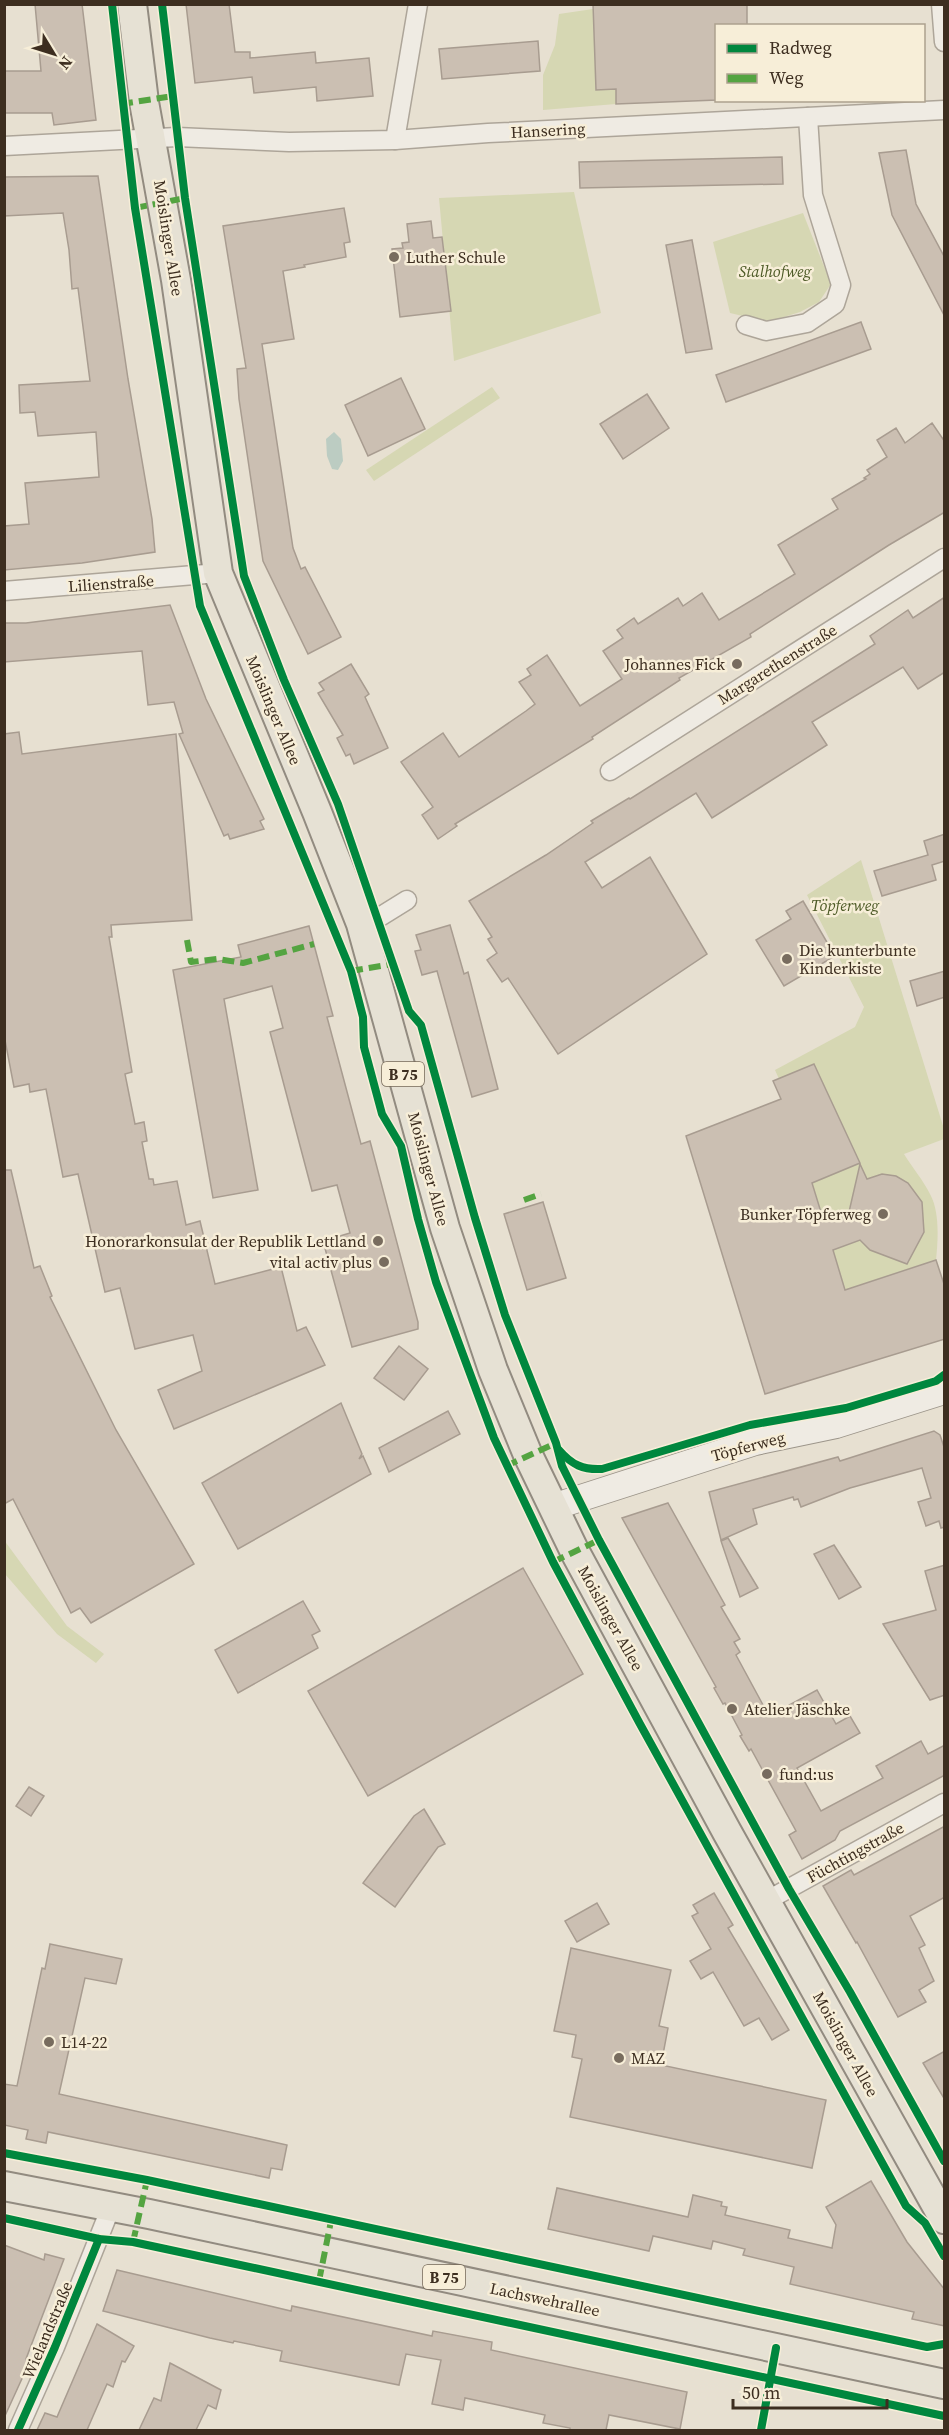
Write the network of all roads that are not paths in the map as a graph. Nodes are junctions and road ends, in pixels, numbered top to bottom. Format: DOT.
graph roads {
  1 [pos="132,4"];
  2 [pos="418,4"];
  3 [pos="941,4"];
  4 [pos="945,42"];
  5 [pos="945,110"];
  6 [pos="808,117"];
  7 [pos="152,139"];
  8 [pos="395,140"];
  9 [pos="4,146"];
  10 [pos="746,325"];
  11 [pos="945,558"];
  12 [pos="218,573"];
  13 [pos="4,591"];
  14 [pos="610,771"];
  15 [pos="407,900"];
  16 [pos="361,924"];
  17 [pos="945,1391"];
  18 [pos="553,1507"];
  19 [pos="945,1803"];
  20 [pos="766,1901"];
  21 [pos="4,2186"];
  22 [pos="111,2207"];
  23 [pos="945,2219"];
  24 [pos="945,2384"];
  25 [pos="18,2430"];
  1 -- 7 [label="main road, Moislinger Allee / B 75"];
  2 -- 8 [label="street"];
  3 -- 4 [label="street"];
  5 -- 6 [label="street, Hansering"];
  6 -- 8 [label="street, Hansering"];
  6 -- 10 [label="street"];
  7 -- 8 [label="street, Hansering"];
  7 -- 9 [label="street, Hansering"];
  7 -- 12 [label="main road, Moislinger Allee / B 75"];
  11 -- 14 [label="street, Margarethenstraße"];
  12 -- 13 [label="street, Lilienstraße"];
  12 -- 16 [label="main road, Moislinger Allee / B 75"];
  15 -- 16 [label="street"];
  16 -- 18 [label="main road, Moislinger Allee / B 75"];
  17 -- 18 [label="main road, Töpferweg"];
  18 -- 20 [label="main road, Moislinger Allee / B 75"];
  19 -- 20 [label="street, Füchtingstraße"];
  20 -- 23 [label="main road, Moislinger Allee / B 75"];
  21 -- 22 [label="main road, Lachswehrallee / B 75"];
  22 -- 24 [label="main road, Lachswehrallee / B 75"];
  22 -- 25 [label="street, Wielandstraße"];
}
